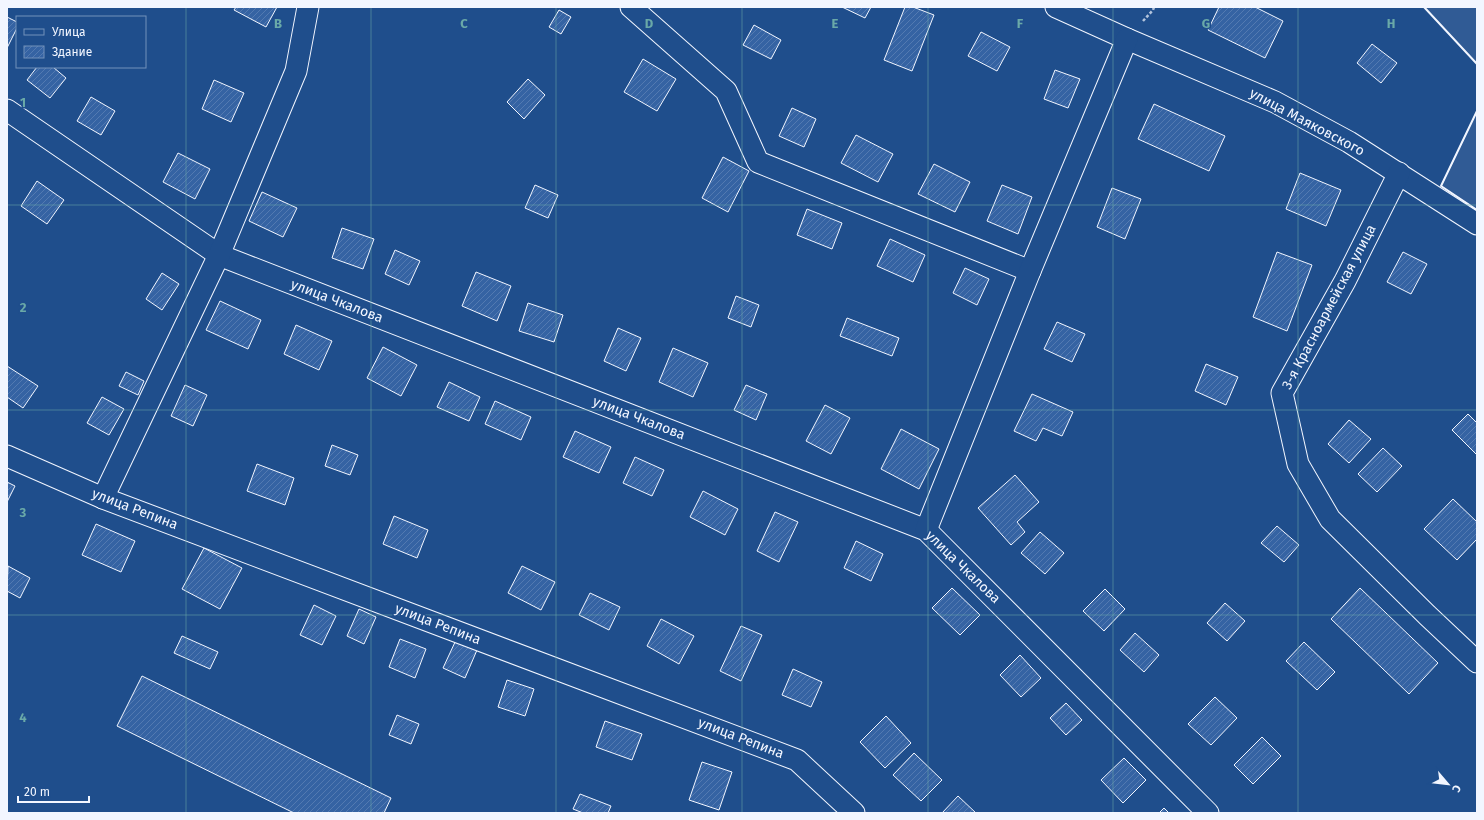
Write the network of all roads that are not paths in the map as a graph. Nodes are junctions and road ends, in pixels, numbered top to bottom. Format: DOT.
graph roads {
  1 [pos="308,7"];
  2 [pos="631,7"];
  3 [pos="1056,7"];
  4 [pos="1126,39"];
  5 [pos="7,110"];
  6 [pos="1399,173"];
  7 [pos="1477,224"];
  8 [pos="219,255"];
  9 [pos="1030,271"];
  10 [pos="7,456"];
  11 [pos="103,498"];
  12 [pos="926,530"];
  13 [pos="1477,662"];
  14 [pos="854,813"];
  15 [pos="1208,813"];
  1 -- 8 [label="street"];
  2 -- 9 [label="street"];
  3 -- 4 [label="street, улица Маяковского"];
  4 -- 6 [label="street, улица Маяковского"];
  4 -- 9 [label="street"];
  5 -- 8 [label="street, улица Чкалова"];
  6 -- 7 [label="street, улица Маяковского"];
  6 -- 13 [label="street, 3-я Красноармейская улица"];
  8 -- 11 [label="street"];
  8 -- 12 [label="street, улица Чкалова"];
  9 -- 12 [label="street"];
  10 -- 11 [label="street, улица Репина"];
  11 -- 14 [label="street, улица Репина"];
  12 -- 15 [label="street, улица Чкалова"];
}
